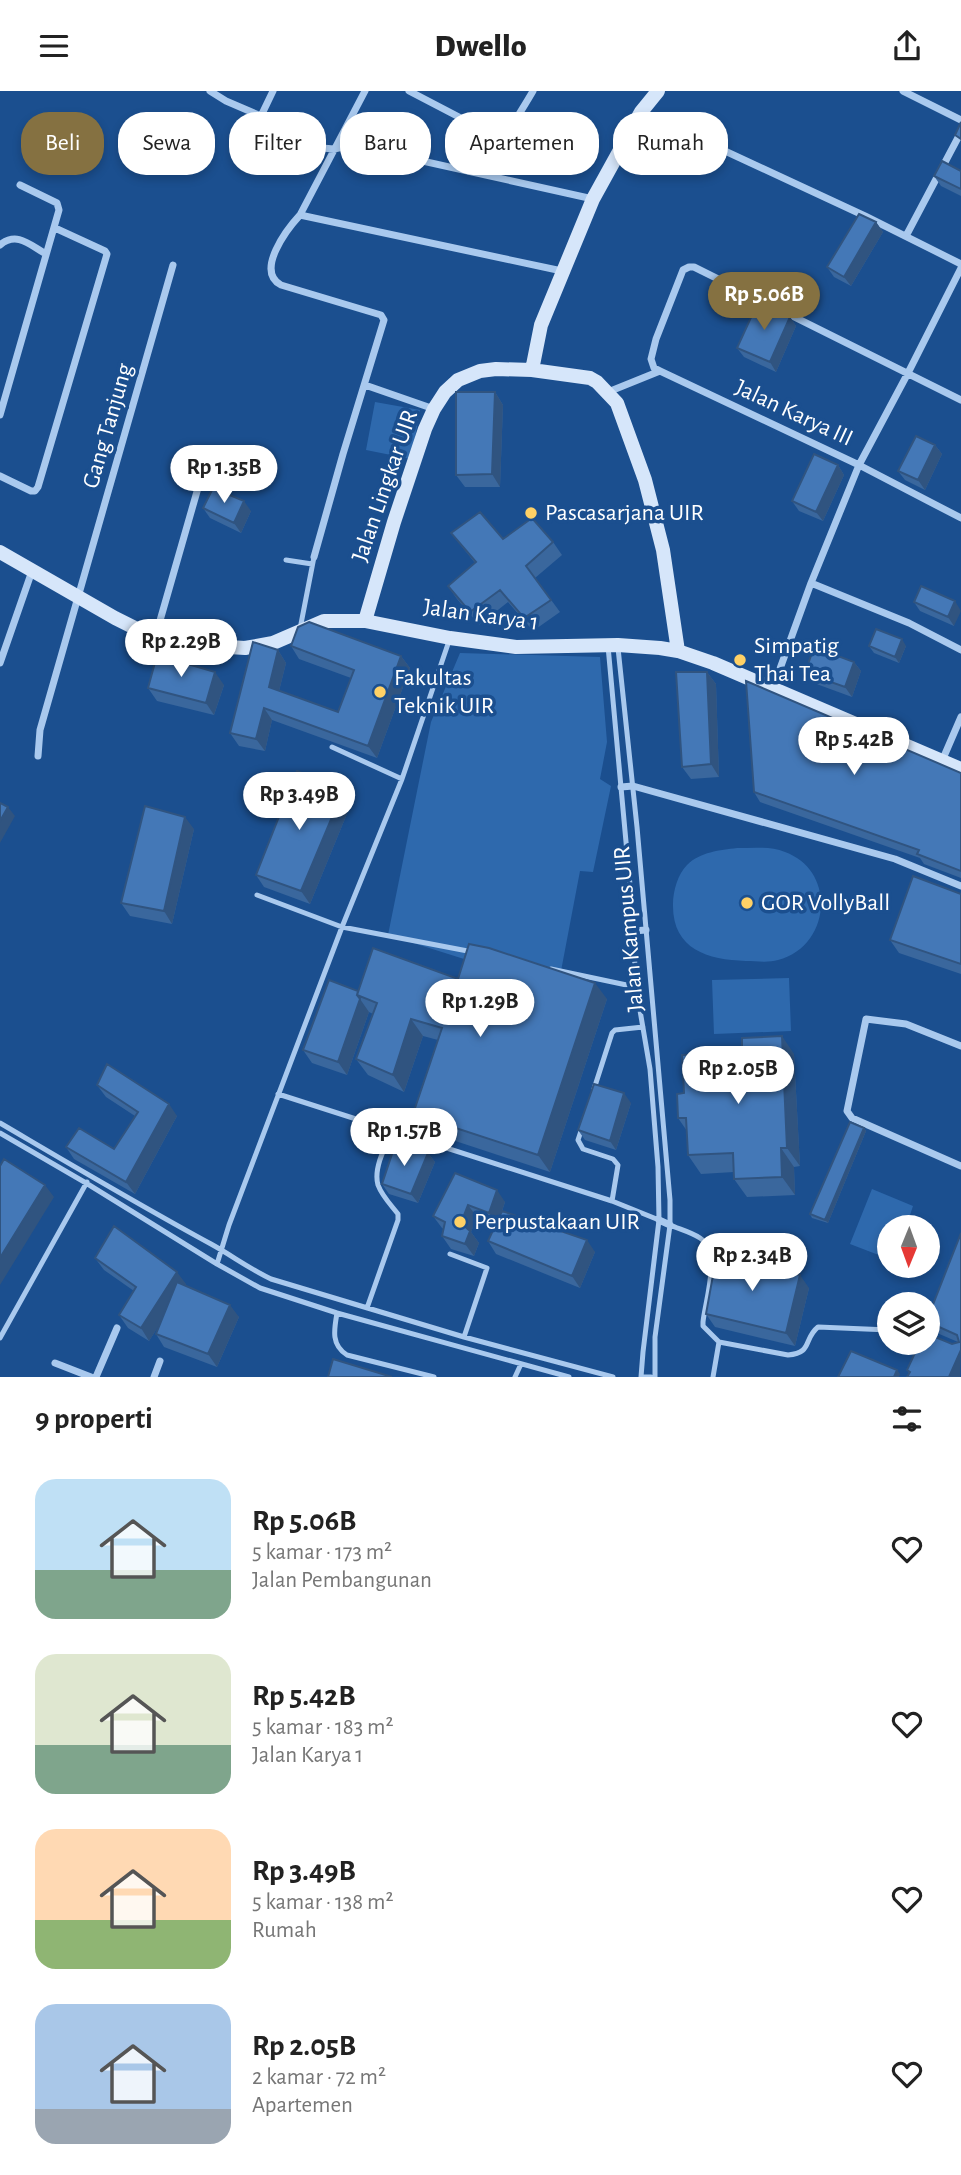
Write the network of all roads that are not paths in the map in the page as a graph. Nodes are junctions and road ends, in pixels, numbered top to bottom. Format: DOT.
graph roads {
  1 [pos="210,91"];
  2 [pos="273,91"];
  3 [pos="365,91"];
  4 [pos="409,91"];
  5 [pos="533,91"];
  6 [pos="658,91"];
  7 [pos="903,91"];
  8 [pos="252,112"];
  9 [pos="263,112"];
  10 [pos="449,112"];
  11 [pos="520,112"];
  12 [pos="641,112"];
  13 [pos="961,121"];
  14 [pos="961,132"];
  15 [pos="326,148"];
  16 [pos="334,149"];
  17 [pos="728,153"];
  18 [pos="613,163"];
  19 [pos="490,176"];
  20 [pos="20,185"];
  21 [pos="593,199"];
  22 [pos="300,215"];
  23 [pos="55,227"];
  24 [pos="906,236"];
  25 [pos="0,245"];
  26 [pos="46,254"];
  27 [pos="173,265"];
  28 [pos="961,266"];
  29 [pos="563,272"];
  30 [pos="532,370"];
  31 [pos="660,371"];
  32 [pos="908,373"];
  33 [pos="365,384"];
  34 [pos="608,392"];
  35 [pos="961,400"];
  36 [pos="434,409"];
  37 [pos="0,415"];
  38 [pos="859,465"];
  39 [pos="0,476"];
  40 [pos="200,481"];
  41 [pos="961,518"];
  42 [pos="0,552"];
  43 [pos="286,560"];
  44 [pos="313,560"];
  45 [pos="32,571"];
  46 [pos="811,583"];
  47 [pos="79,598"];
  48 [pos="365,621"];
  49 [pos="300,631"];
  50 [pos="155,638"];
  51 [pos="450,638"];
  52 [pos="613,645"];
  53 [pos="961,650"];
  54 [pos="678,651"];
  55 [pos="0,663"];
  56 [pos="772,689"];
  57 [pos="961,717"];
  58 [pos="332,747"];
  59 [pos="38,756"];
  60 [pos="942,761"];
  61 [pos="961,769"];
  62 [pos="402,779"];
  63 [pos="633,786"];
  64 [pos="621,787"];
  65 [pos="961,886"];
  66 [pos="257,895"];
  67 [pos="342,927"];
  68 [pos="646,930"];
  69 [pos="633,931"];
  70 [pos="485,955"];
  71 [pos="544,968"];
  72 [pos="636,987"];
  73 [pos="643,1027"];
  74 [pos="961,1045"];
  75 [pos="593,1093"];
  76 [pos="278,1094"];
  77 [pos="586,1117"];
  78 [pos="0,1123"];
  79 [pos="393,1130"];
  80 [pos="0,1133"];
  81 [pos="961,1166"];
  82 [pos="90,1176"];
  83 [pos="86,1182"];
  84 [pos="612,1201"];
  85 [pos="659,1220"];
  86 [pos="670,1225"];
  87 [pos="221,1250"];
  88 [pos="450,1254"];
  89 [pos="217,1264"];
  90 [pos="367,1308"];
  91 [pos="337,1313"];
  92 [pos="117,1328"];
  93 [pos="877,1329"];
  94 [pos="464,1337"];
  95 [pos="0,1338"];
  96 [pos="719,1342"];
  97 [pos="160,1360"];
  98 [pos="55,1363"];
  99 [pos="521,1364"];
  100 [pos="94,1377"];
  101 [pos="154,1377"];
  102 [pos="434,1377"];
  103 [pos="515,1377"];
  104 [pos="569,1377"];
  105 [pos="613,1377"];
  106 [pos="642,1377"];
  107 [pos="653,1377"];
  108 [pos="713,1377"];
  1 -- 8 [label="street"];
  2 -- 9 [label="street"];
  3 -- 16 [label="street"];
  4 -- 10 [label="street"];
  5 -- 11 [label="street"];
  6 -- 12 [label="street"];
  7 -- 13 [label="street"];
  14 -- 24 [label="street"];
  15 -- 16 [label="street"];
  16 -- 19 [label="street"];
  16 -- 22 [label="street"];
  17 -- 24 [label="street"];
  18 -- 21 [label="street"];
  19 -- 21 [label="street"];
  20 -- 23 [label="street"];
  21 -- 29 [label="street"];
  22 -- 29 [label="street"];
  22 -- 33 [label="street"];
  23 -- 26 [label="street"];
  23 -- 39 [label="street"];
  24 -- 28 [label="street"];
  25 -- 26 [label="street"];
  26 -- 37 [label="street"];
  27 -- 47 [label="street, Gang Tanjung"];
  28 -- 32 [label="street"];
  29 -- 30 [label="street"];
  30 -- 34 [label="street, Jalan Lingkar UIR"];
  30 -- 36 [label="street, Jalan Lingkar UIR"];
  31 -- 32 [label="street"];
  31 -- 34 [label="street"];
  31 -- 38 [label="street, Jalan Karya III"];
  32 -- 35 [label="street"];
  32 -- 38 [label="street"];
  33 -- 36 [label="street"];
  33 -- 44 [label="street"];
  34 -- 54 [label="street"];
  36 -- 48 [label="street, Jalan Lingkar UIR"];
  38 -- 41 [label="street, Jalan Karya III"];
  38 -- 46 [label="street"];
  40 -- 50 [label="street"];
  42 -- 45 [label="street, Jalan Karya 1"];
  43 -- 44 [label="lane"];
  44 -- 49 [label="lane"];
  45 -- 47 [label="street, Jalan Karya 1"];
  45 -- 55 [label="street"];
  46 -- 53 [label="street"];
  46 -- 56 [label="street"];
  47 -- 50 [label="street, Jalan Karya 1"];
  47 -- 59 [label="street, Gang Tanjung"];
  48 -- 49 [label="street, Jalan Karya 1"];
  48 -- 51 [label="street, Jalan Karya 1"];
  49 -- 50 [label="street, Jalan Karya 1"];
  51 -- 52 [label="street, Jalan Karya 1"];
  51 -- 62 [label="lane"];
  52 -- 54 [label="street, Jalan Karya 1"];
  52 -- 63 [label="lane, Jalan Kampus UIR"];
  52 -- 64 [label="lane, Jalan Kampus UIR"];
  54 -- 56 [label="street, Jalan Karya 1"];
  56 -- 60 [label="street, Jalan Karya 1"];
  57 -- 60 [label="street"];
  58 -- 62 [label="lane"];
  60 -- 61 [label="street, Jalan Karya 1"];
  62 -- 67 [label="lane"];
  63 -- 64 [label="street"];
  63 -- 65 [label="street"];
  63 -- 68 [label="lane, Jalan Kampus UIR"];
  64 -- 69 [label="lane, Jalan Kampus UIR"];
  66 -- 67 [label="lane"];
  67 -- 70 [label="lane"];
  67 -- 76 [label="lane"];
  68 -- 69 [label="street"];
  68 -- 86 [label="lane, Jalan Kampus UIR"];
  69 -- 72 [label="lane, Jalan Kampus UIR"];
  71 -- 72 [label="lane"];
  72 -- 73 [label="lane, Jalan Kampus UIR"];
  73 -- 75 [label="lane"];
  73 -- 85 [label="lane, Jalan Kampus UIR"];
  74 -- 81 [label="street"];
  76 -- 79 [label="lane"];
  76 -- 87 [label="lane"];
  77 -- 84 [label="lane"];
  78 -- 82 [label="lane"];
  79 -- 84 [label="lane"];
  79 -- 90 [label="lane"];
  80 -- 83 [label="lane"];
  82 -- 83 [label="lane"];
  82 -- 87 [label="lane"];
  83 -- 89 [label="lane"];
  83 -- 95 [label="lane"];
  84 -- 85 [label="lane"];
  85 -- 86 [label="street"];
  85 -- 106 [label="lane, Jalan Kampus UIR"];
  86 -- 96 [label="lane"];
  86 -- 107 [label="lane, Jalan Kampus UIR"];
  87 -- 89 [label="lane"];
  87 -- 90 [label="lane"];
  88 -- 94 [label="lane"];
  89 -- 91 [label="lane"];
  90 -- 94 [label="lane"];
  91 -- 99 [label="lane"];
  91 -- 102 [label="lane"];
  92 -- 100 [label="street"];
  93 -- 96 [label="lane"];
  94 -- 105 [label="lane"];
  96 -- 108 [label="lane"];
  97 -- 101 [label="street"];
  98 -- 100 [label="street"];
  99 -- 103 [label="lane"];
  99 -- 104 [label="lane"];
  106 -- 107 [label="lane"];
}
